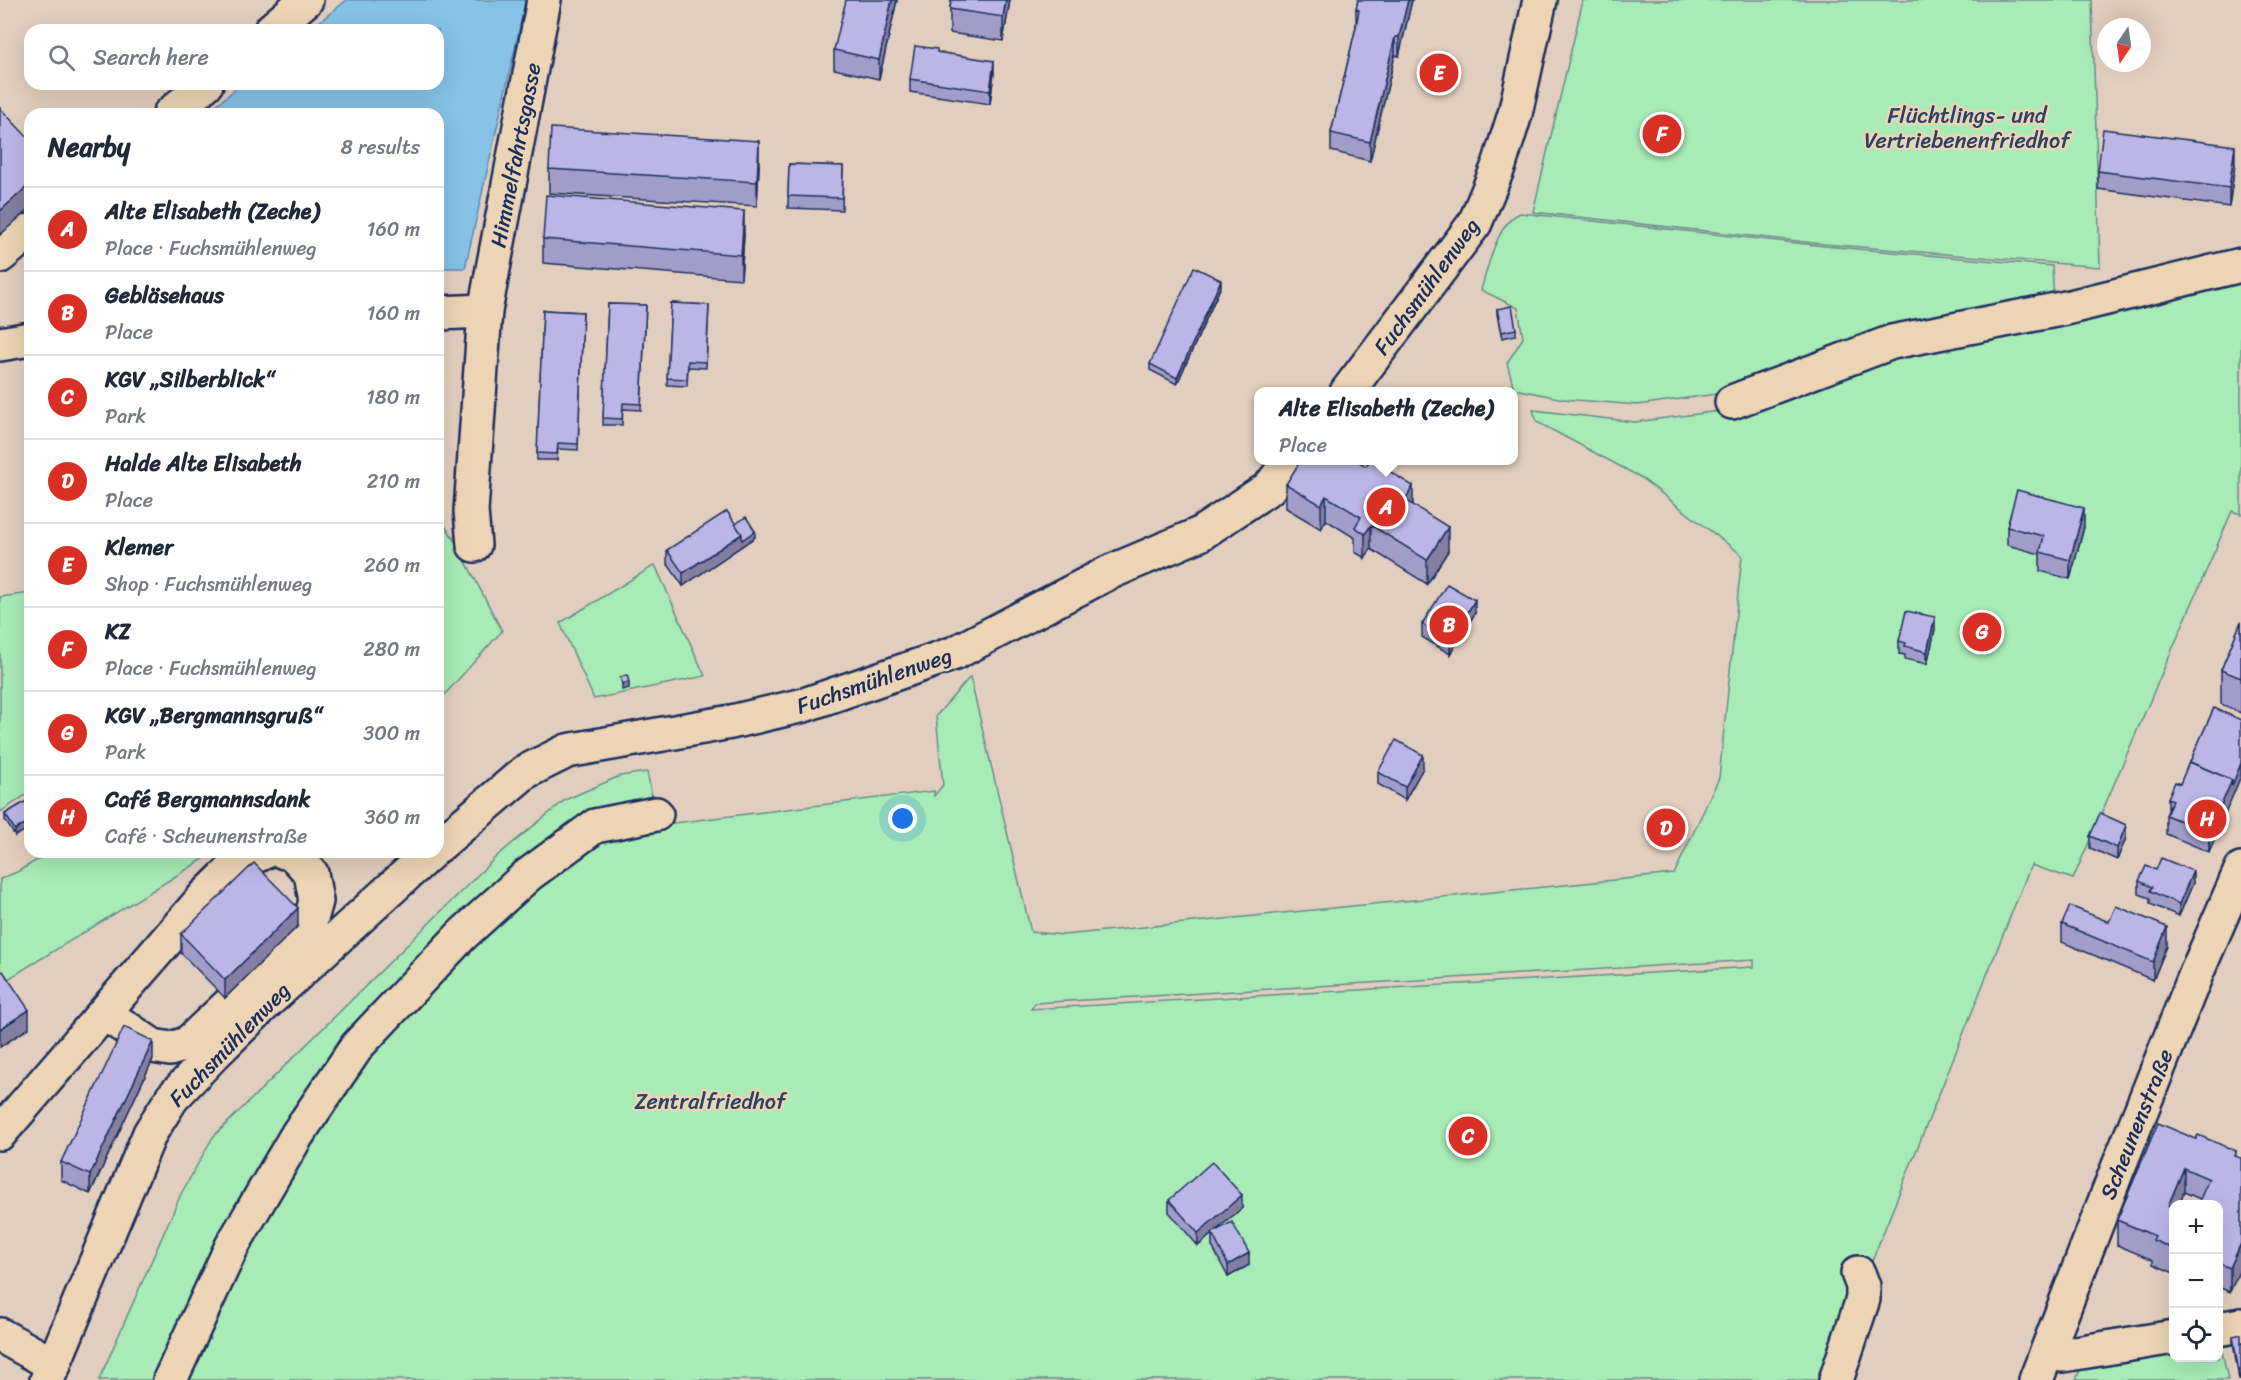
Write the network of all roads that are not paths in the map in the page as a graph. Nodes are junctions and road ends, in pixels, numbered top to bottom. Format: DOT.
graph roads {
  1 [pos="306,0"];
  2 [pos="544,0"];
  3 [pos="1540,0"];
  4 [pos="278,24"];
  5 [pos="199,90"];
  6 [pos="177,108"];
  7 [pos="24,236"];
  8 [pos="0,256"];
  9 [pos="2241,265"];
  10 [pos="485,311"];
  11 [pos="444,313"];
  12 [pos="24,340"];
  13 [pos="0,344"];
  14 [pos="1351,387"];
  15 [pos="1732,402"];
  16 [pos="1287,465"];
  17 [pos="474,544"];
  18 [pos="656,814"];
  19 [pos="444,841"];
  20 [pos="251,858"];
  21 [pos="297,858"];
  22 [pos="424,858"];
  23 [pos="2241,870"];
  24 [pos="104,1013"];
  25 [pos="0,1133"];
  26 [pos="1858,1273"];
  27 [pos="2241,1325"];
  28 [pos="2223,1328"];
  29 [pos="0,1335"];
  30 [pos="2169,1337"];
  31 [pos="51,1372"];
  32 [pos="2033,1372"];
  33 [pos="170,1380"];
  34 [pos="1836,1380"];
  1 -- 4 [label="street"];
  2 -- 10 [label="street, Himmelfahrtsgasse"];
  3 -- 14 [label="street, Fuchsmühlenweg"];
  5 -- 6 [label="street"];
  7 -- 8 [label="street"];
  9 -- 15 [label="street"];
  10 -- 11 [label="street"];
  10 -- 17 [label="street, Himmelfahrtsgasse"];
  12 -- 13 [label="street"];
  16 -- 19 [label="street, Fuchsmühlenweg"];
  18 -- 33 [label="street"];
  20 -- 24 [label="street"];
  21 -- 24 [label="street"];
  22 -- 31 [label="street, Fuchsmühlenweg"];
  23 -- 32 [label="street, Scheunenstraße"];
  24 -- 25 [label="street"];
  26 -- 34 [label="street"];
  27 -- 28 [label="street"];
  29 -- 31 [label="street"];
  30 -- 32 [label="street"];
}
